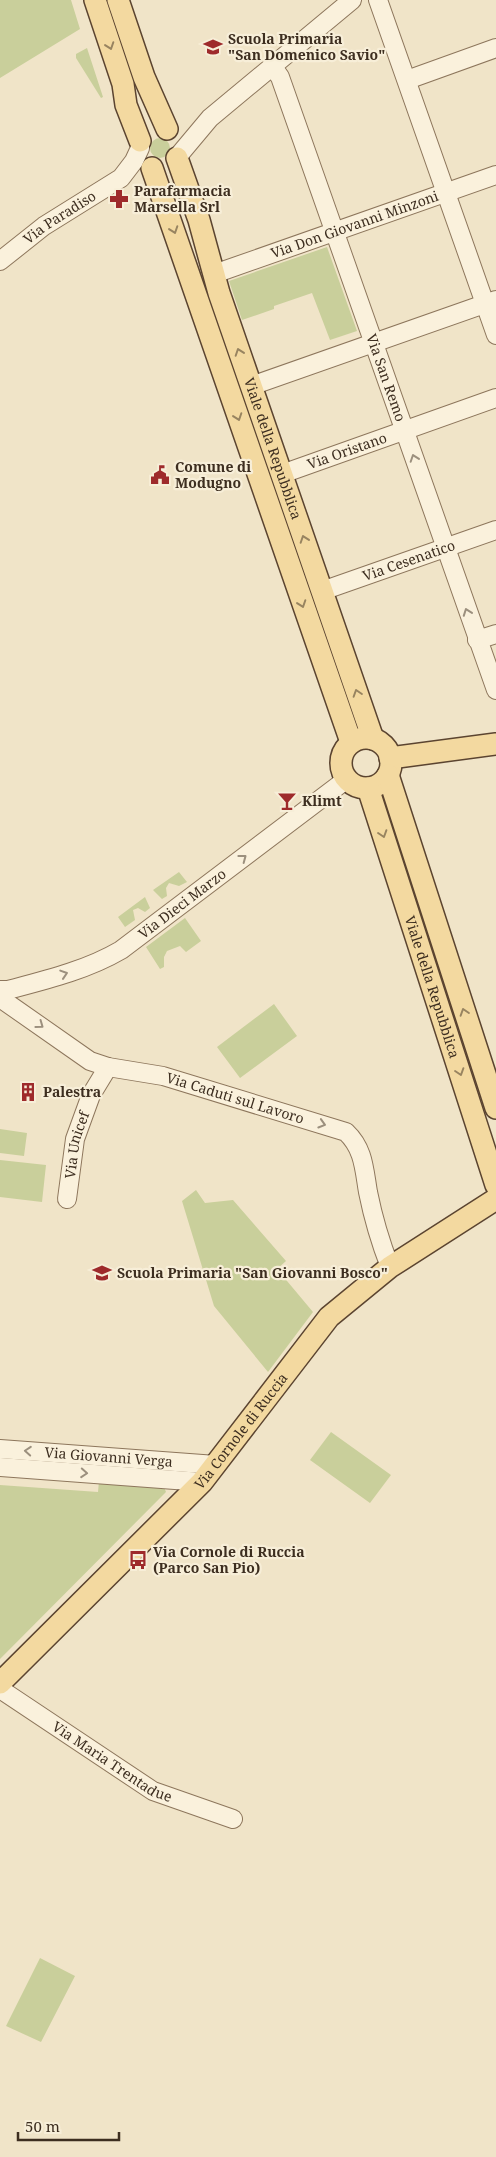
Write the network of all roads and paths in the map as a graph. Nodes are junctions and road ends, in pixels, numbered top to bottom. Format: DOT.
graph roads {
  1 [pos="95,0"];
  2 [pos="118,0"];
  3 [pos="352,0"];
  4 [pos="378,0"];
  5 [pos="496,48"];
  6 [pos="273,67"];
  7 [pos="406,80"];
  8 [pos="210,118"];
  9 [pos="170,131"];
  10 [pos="140,144"];
  11 [pos="178,156"];
  12 [pos="152,168"];
  13 [pos="496,175"];
  14 [pos="121,178"];
  15 [pos="445,193"];
  16 [pos="332,232"];
  17 [pos="0,261"];
  18 [pos="214,274"];
  19 [pos="490,302"];
  20 [pos="496,334"];
  21 [pos="373,343"];
  22 [pos="251,386"];
  23 [pos="496,398"];
  24 [pos="405,431"];
  25 [pos="282,474"];
  26 [pos="496,530"];
  27 [pos="444,547"];
  28 [pos="322,591"];
  29 [pos="496,634"];
  30 [pos="478,640"];
  31 [pos="496,690"];
  32 [pos="373,739"];
  33 [pos="351,742"];
  34 [pos="496,744"];
  35 [pos="389,766"];
  36 [pos="347,780"];
  37 [pos="368,788"];
  38 [pos="0,990"];
  39 [pos="0,998"];
  40 [pos="108,1067"];
  41 [pos="496,1108"];
  42 [pos="496,1185"];
  43 [pos="67,1199"];
  44 [pos="496,1199"];
  45 [pos="390,1267"];
  46 [pos="0,1449"];
  47 [pos="216,1465"];
  48 [pos="0,1467"];
  49 [pos="202,1482"];
  50 [pos="0,1683"];
  51 [pos="0,1689"];
  52 [pos="232,1819"];
  1 -- 10 [label="main road, one-way"];
  2 -- 9 [label="main road"];
  3 -- 6 [label="street"];
  4 -- 7 [label="street"];
  5 -- 7 [label="street"];
  6 -- 8 [label="street"];
  6 -- 16 [label="street, Via San Remo"];
  7 -- 15 [label="street"];
  8 -- 9 [label="street"];
  8 -- 11 [label="street"];
  9 -- 10 [label="main road"];
  9 -- 11 [label="main road"];
  10 -- 12 [label="main road"];
  10 -- 14 [label="street, Via Paradiso"];
  11 -- 12 [label="main road"];
  11 -- 18 [label="main road, Viale della Repubblica"];
  12 -- 14 [label="street, Via Paradiso"];
  12 -- 33 [label="main road, Viale della Repubblica, one-way"];
  13 -- 15 [label="street, Via Don Giovanni Minzoni"];
  14 -- 17 [label="street, Via Paradiso"];
  15 -- 16 [label="street, Via Don Giovanni Minzoni"];
  15 -- 19 [label="street"];
  16 -- 18 [label="street, Via Don Giovanni Minzoni"];
  16 -- 21 [label="street, Via San Remo"];
  22 -- 18 [label="main road, Viale della Repubblica, one-way"];
  19 -- 20 [label="street"];
  19 -- 21 [label="street"];
  21 -- 22 [label="street"];
  21 -- 24 [label="street, Via San Remo"];
  22 -- 25 [label="main road, Viale della Repubblica"];
  23 -- 24 [label="street, Via Oristano"];
  24 -- 25 [label="street, Via Oristano"];
  27 -- 24 [label="street, Via San Remo, one-way"];
  28 -- 25 [label="main road, Viale della Repubblica, one-way"];
  26 -- 27 [label="street, Via Cesenatico"];
  27 -- 28 [label="street, Via Cesenatico"];
  30 -- 27 [label="street, Via San Remo, one-way"];
  32 -- 28 [label="main road, Viale della Repubblica, one-way"];
  29 -- 30 [label="street"];
  30 -- 31 [label="street, Via San Remo"];
  32 -- 33 [label="main road"];
  32 -- 35 [label="main road"];
  33 -- 36 [label="main road"];
  34 -- 35 [label="main road"];
  35 -- 37 [label="main road"];
  41 -- 35 [label="main road, Viale della Repubblica, one-way"];
  36 -- 37 [label="main road"];
  38 -- 36 [label="street, Via Dieci Marzo, one-way"];
  37 -- 42 [label="main road, Viale della Repubblica, one-way"];
  39 -- 40 [label="street, Via Caduti sul Lavoro, one-way"];
  40 -- 43 [label="street, Via Unicef"];
  40 -- 45 [label="street, Via Caduti sul Lavoro, one-way"];
  44 -- 45 [label="main road, Via Cornole di Ruccia"];
  45 -- 47 [label="main road, Via Cornole di Ruccia"];
  47 -- 46 [label="street, Via Giovanni Verga, one-way"];
  47 -- 49 [label="main road, Via Cornole di Ruccia"];
  48 -- 49 [label="street, Via Giovanni Verga, one-way"];
  49 -- 50 [label="main road, Via Cornole di Ruccia"];
  51 -- 52 [label="street, Via Maria Trentadue"];
}
